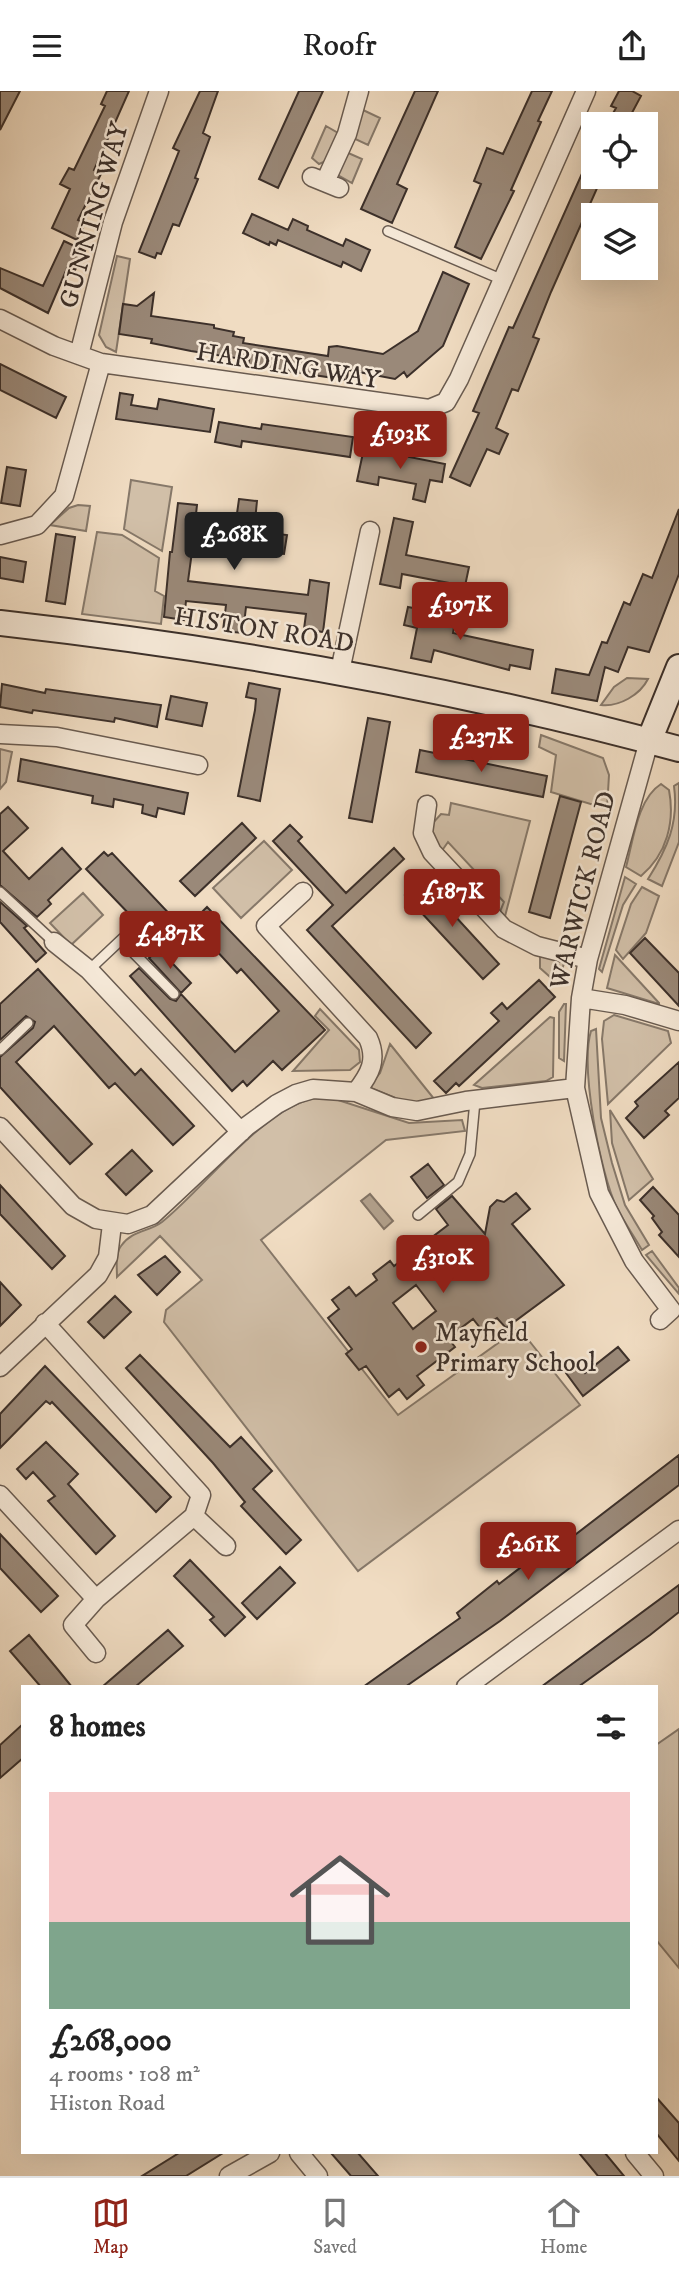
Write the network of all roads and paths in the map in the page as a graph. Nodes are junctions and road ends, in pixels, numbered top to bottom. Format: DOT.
graph roads {
  1 [pos="159,91"];
  2 [pos="359,91"];
  3 [pos="586,91"];
  4 [pos="325,182"];
  5 [pos="388,231"];
  6 [pos="504,281"];
  7 [pos="0,319"];
  8 [pos="79,355"];
  9 [pos="102,363"];
  10 [pos="370,531"];
  11 [pos="0,535"];
  12 [pos="0,624"];
  13 [pos="679,667"];
  14 [pos="340,671"];
  15 [pos="0,734"];
  16 [pos="649,741"];
  17 [pos="679,749"];
  18 [pos="198,765"];
  19 [pos="428,805"];
  20 [pos="0,892"];
  21 [pos="303,892"];
  22 [pos="54,942"];
  23 [pos="588,959"];
  24 [pos="89,970"];
  25 [pos="174,994"];
  26 [pos="581,998"];
  27 [pos="679,1021"];
  28 [pos="28,1023"];
  29 [pos="0,1050"];
  30 [pos="575,1088"];
  31 [pos="356,1092"];
  32 [pos="475,1101"];
  33 [pos="0,1127"];
  34 [pos="241,1132"];
  35 [pos="418,1215"];
  36 [pos="113,1224"];
  37 [pos="660,1320"];
  38 [pos="45,1323"];
  39 [pos="0,1367"];
  40 [pos="0,1495"];
  41 [pos="194,1516"];
  42 [pos="679,1530"];
  43 [pos="226,1546"];
  44 [pos="96,1599"];
  45 [pos="96,1653"];
  46 [pos="469,1685"];
  47 [pos="268,2154"];
  48 [pos="300,2154"];
  49 [pos="636,2154"];
  50 [pos="229,2176"];
  51 [pos="318,2176"];
  52 [pos="654,2176"];
  1 -- 8 [label="street, GUNNING WAY"];
  2 -- 4 [label="street"];
  3 -- 6 [label="street, HARDING WAY"];
  5 -- 6 [label="lane"];
  6 -- 9 [label="street, HARDING WAY"];
  7 -- 8 [label="street, HARDING WAY"];
  8 -- 9 [label="street, HARDING WAY"];
  9 -- 11 [label="street"];
  10 -- 14 [label="street"];
  12 -- 14 [label="main road, HISTON ROAD"];
  13 -- 16 [label="main road"];
  14 -- 16 [label="main road, HISTON ROAD"];
  15 -- 18 [label="street"];
  16 -- 17 [label="main road, HISTON ROAD"];
  16 -- 23 [label="street, WARWICK ROAD"];
  19 -- 23 [label="street"];
  20 -- 22 [label="lane"];
  21 -- 31 [label="street"];
  22 -- 24 [label="street"];
  23 -- 26 [label="street, WARWICK ROAD"];
  24 -- 25 [label="lane"];
  24 -- 34 [label="street"];
  26 -- 27 [label="street"];
  26 -- 30 [label="street, WARWICK ROAD"];
  28 -- 29 [label="lane"];
  30 -- 32 [label="street"];
  30 -- 37 [label="street, WARWICK ROAD"];
  31 -- 32 [label="street"];
  31 -- 34 [label="street"];
  32 -- 35 [label="lane"];
  33 -- 36 [label="street"];
  34 -- 36 [label="street"];
  36 -- 38 [label="street"];
  38 -- 39 [label="street"];
  38 -- 41 [label="street"];
  40 -- 44 [label="street"];
  41 -- 43 [label="street"];
  41 -- 44 [label="street"];
  42 -- 46 [label="street"];
  44 -- 45 [label="street"];
  47 -- 50 [label="street"];
  48 -- 51 [label="street"];
  49 -- 52 [label="street"];
}
